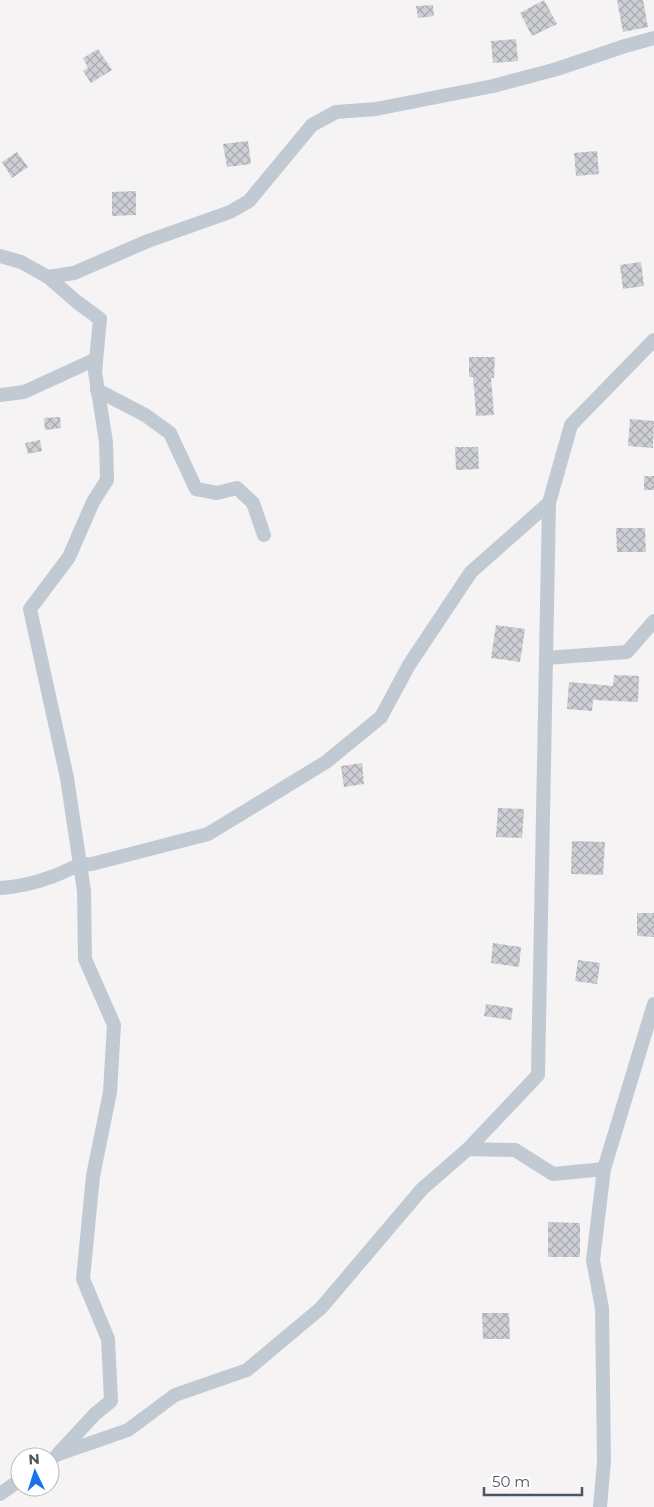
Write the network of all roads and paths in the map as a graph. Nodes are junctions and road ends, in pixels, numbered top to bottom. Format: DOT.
graph roads {
  1 [pos="654,38"];
  2 [pos="0,256"];
  3 [pos="48,277"];
  4 [pos="654,340"];
  5 [pos="96,358"];
  6 [pos="97,390"];
  7 [pos="0,396"];
  8 [pos="549,503"];
  9 [pos="264,535"];
  10 [pos="654,621"];
  11 [pos="546,658"];
  12 [pos="80,864"];
  13 [pos="0,888"];
  14 [pos="654,1004"];
  15 [pos="468,1148"];
  16 [pos="604,1169"];
  17 [pos="60,1451"];
  18 [pos="60,1455"];
  19 [pos="600,1507"];
  1 -- 3 [label="street"];
  2 -- 3 [label="street"];
  3 -- 5 [label="street"];
  4 -- 8 [label="street"];
  5 -- 6 [label="street"];
  5 -- 7 [label="street"];
  6 -- 9 [label="street"];
  6 -- 12 [label="street"];
  8 -- 11 [label="street"];
  8 -- 12 [label="street"];
  10 -- 11 [label="street"];
  11 -- 15 [label="street"];
  12 -- 13 [label="street"];
  12 -- 17 [label="street"];
  14 -- 16 [label="street"];
  15 -- 16 [label="street"];
  15 -- 18 [label="street"];
  16 -- 19 [label="street"];
}
